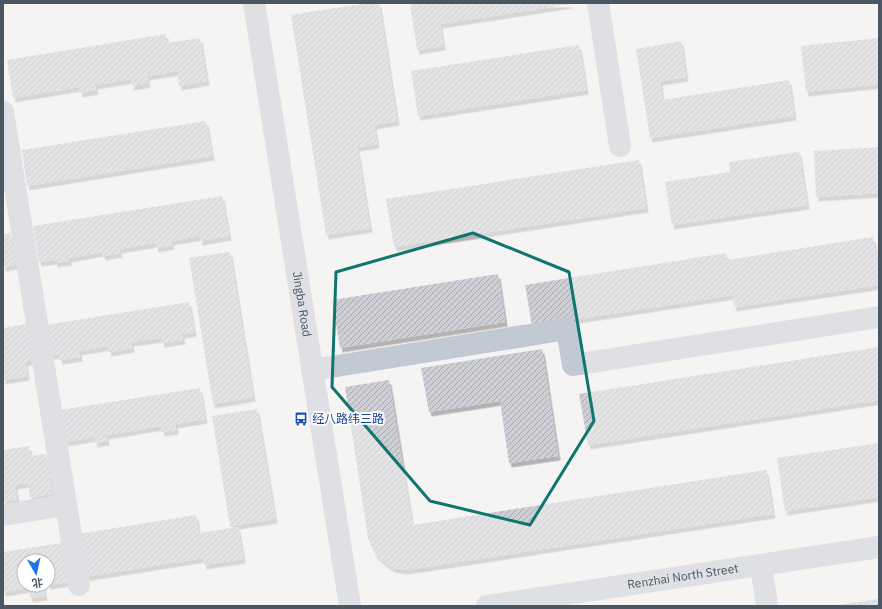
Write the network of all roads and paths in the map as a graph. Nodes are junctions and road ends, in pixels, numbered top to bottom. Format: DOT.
graph roads {
  1 [pos="254,3"];
  2 [pos="598,3"];
  3 [pos="3,112"];
  4 [pos="620,146"];
  5 [pos="879,317"];
  6 [pos="312,370"];
  7 [pos="66,505"];
  8 [pos="3,515"];
  9 [pos="879,547"];
  10 [pos="761,565"];
  11 [pos="79,585"];
  12 [pos="350,606"];
  13 [pos="487,606"];
  14 [pos="767,606"];
  1 -- 6 [label="street, Jingba Road"];
  2 -- 4 [label="street"];
  3 -- 7 [label="street"];
  5 -- 6 [label="street"];
  6 -- 12 [label="street, Jingba Road"];
  7 -- 8 [label="street"];
  7 -- 11 [label="street"];
  9 -- 10 [label="street, Renzhai North Street"];
  10 -- 13 [label="street, Renzhai North Street"];
  10 -- 14 [label="street"];
}
